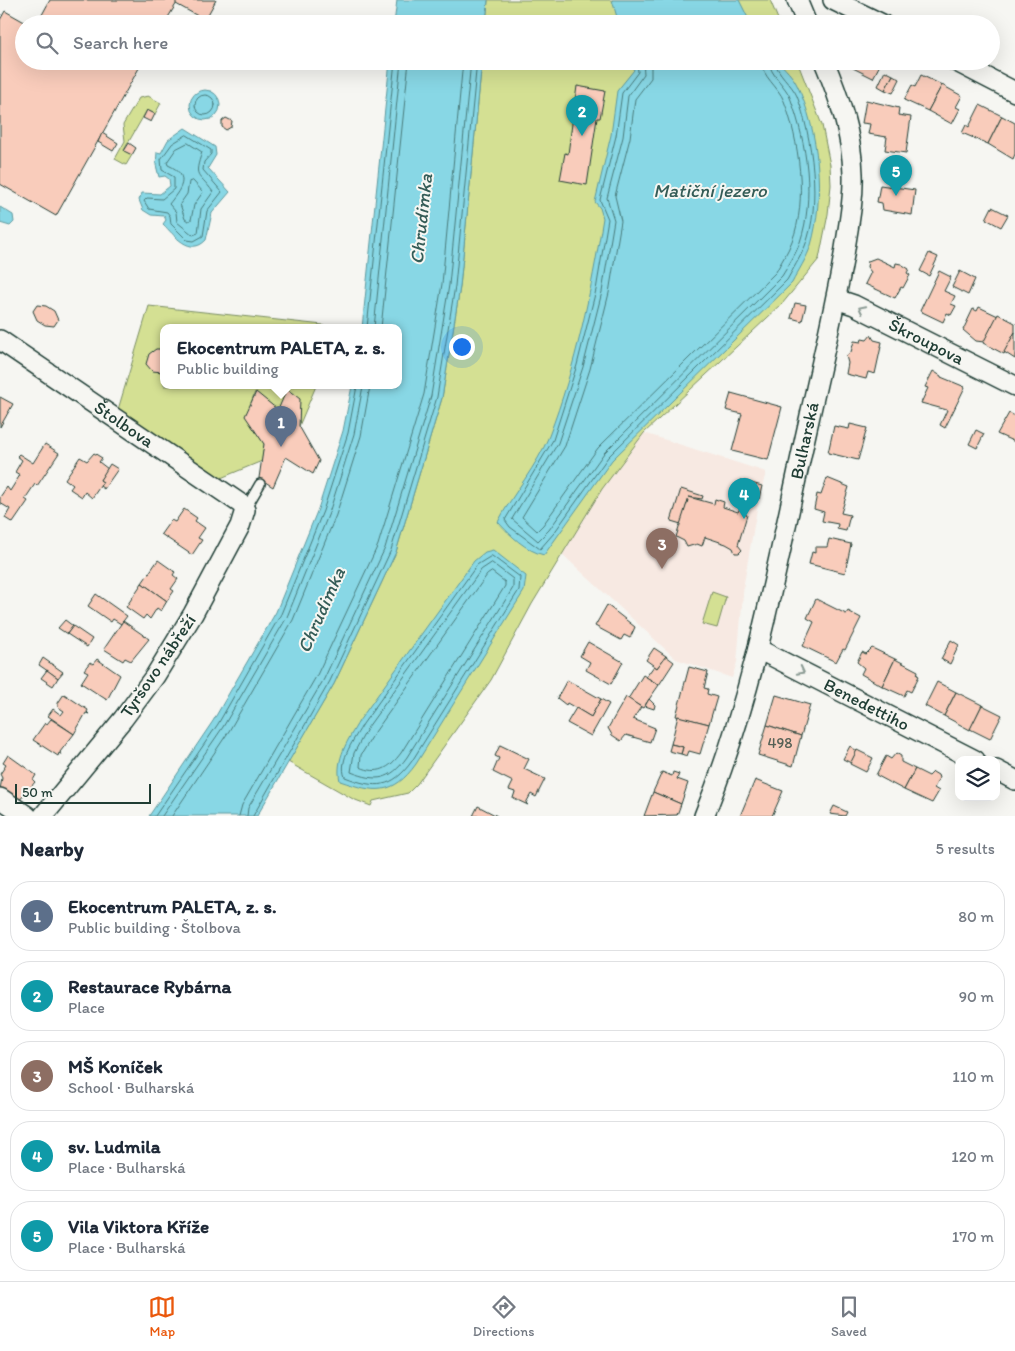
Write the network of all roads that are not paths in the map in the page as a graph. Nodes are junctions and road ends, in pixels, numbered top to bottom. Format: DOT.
graph roads {
  1 [pos="797,0"];
  2 [pos="833,0"];
  3 [pos="804,15"];
  4 [pos="864,15"];
  5 [pos="827,70"];
  6 [pos="972,70"];
  7 [pos="1015,92"];
  8 [pos="836,299"];
  9 [pos="0,340"];
  10 [pos="1015,386"];
  11 [pos="260,484"];
  12 [pos="245,510"];
  13 [pos="758,649"];
  14 [pos="968,756"];
  15 [pos="1000,772"];
  16 [pos="1015,780"];
  17 [pos="0,798"];
  18 [pos="47,813"];
  19 [pos="27,816"];
  20 [pos="704,816"];
  1 -- 3 [label="street"];
  2 -- 4 [label="street"];
  5 -- 8 [label="street, Bulharská"];
  6 -- 7 [label="street"];
  10 -- 8 [label="street, Škroupova, one-way"];
  8 -- 13 [label="street, Bulharská"];
  9 -- 12 [label="street, Štolbova"];
  11 -- 12 [label="lane"];
  12 -- 18 [label="street, Tyršovo nábřeží"];
  13 -- 14 [label="street, Benedettiho, one-way"];
  13 -- 20 [label="street, Bulharská"];
  15 -- 16 [label="street"];
  17 -- 19 [label="street"];
}
